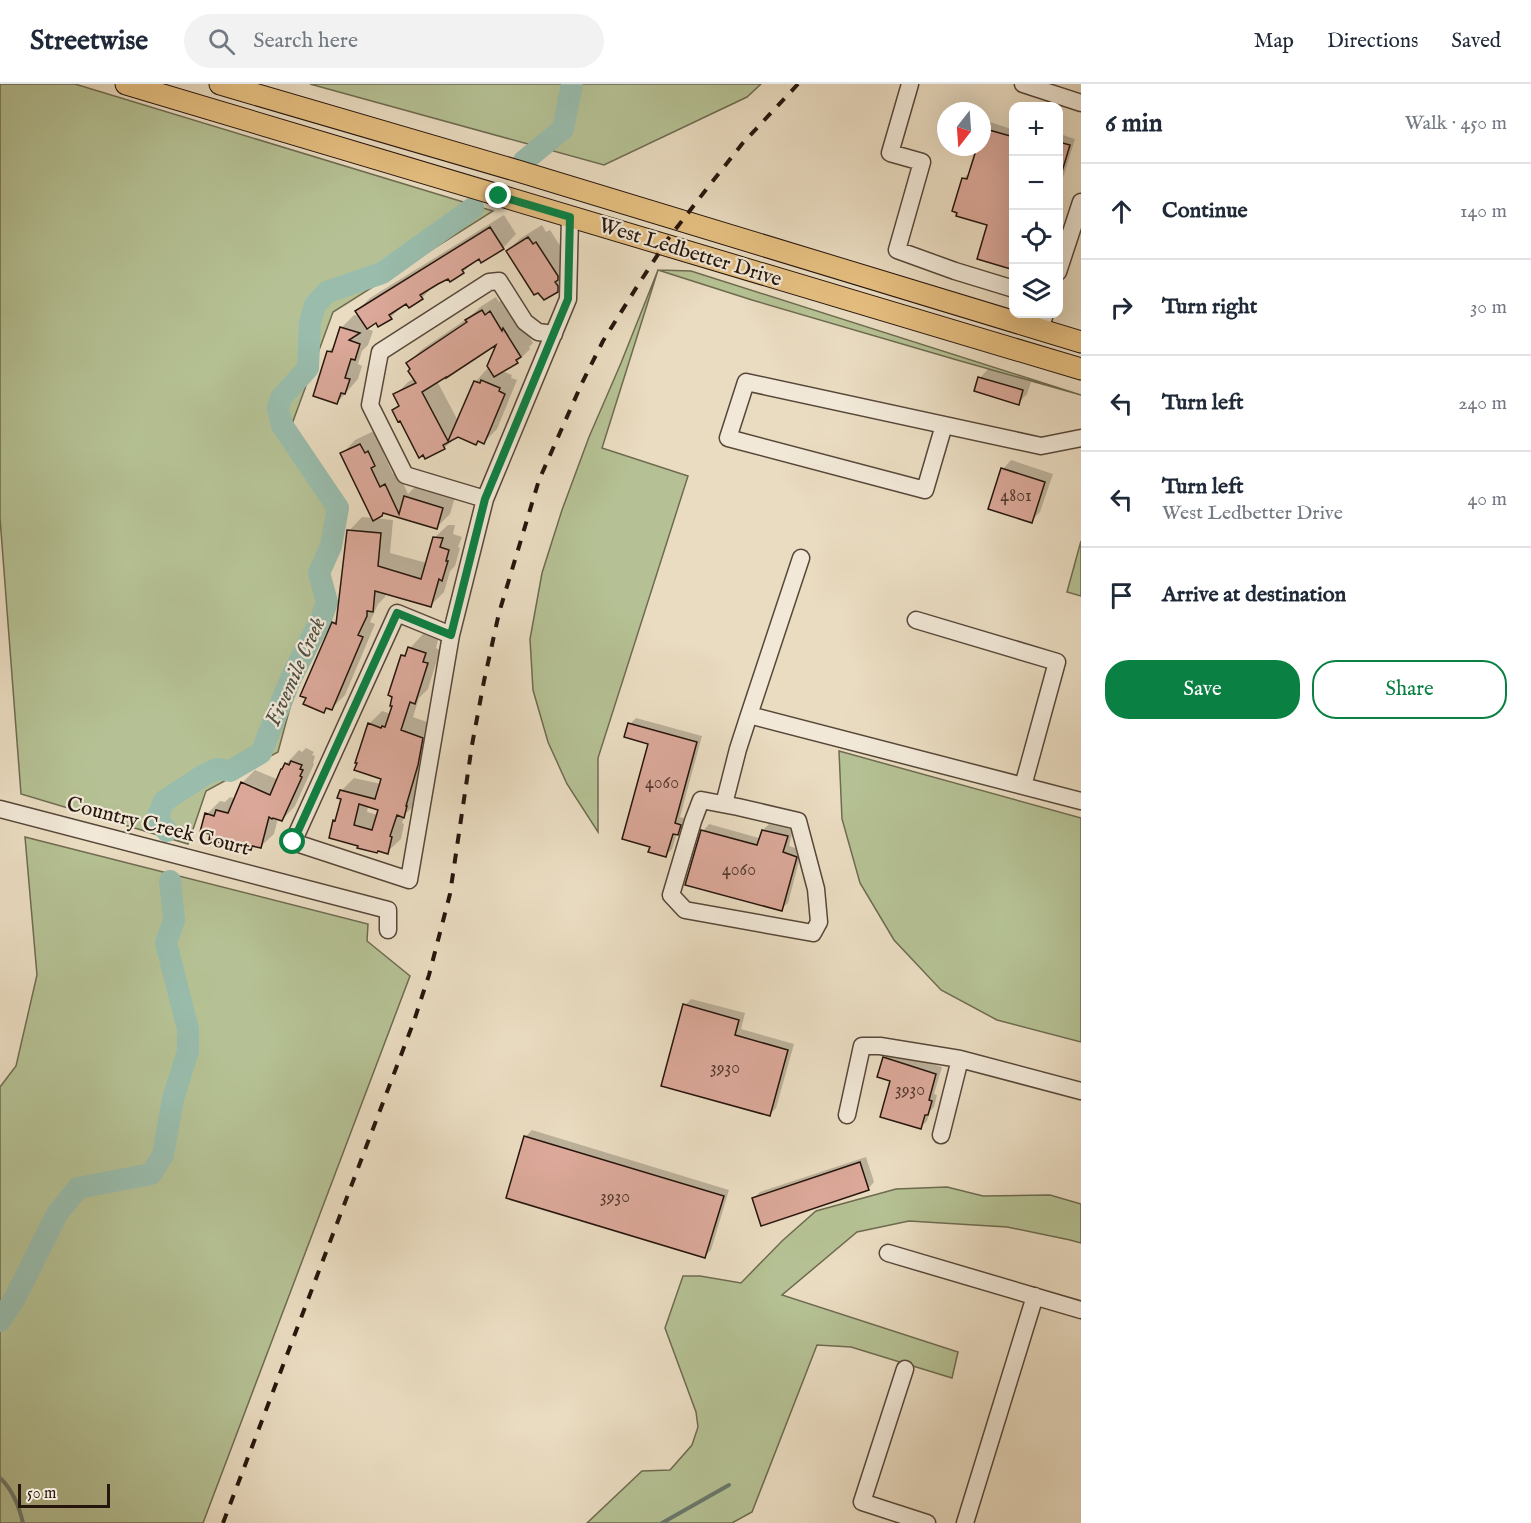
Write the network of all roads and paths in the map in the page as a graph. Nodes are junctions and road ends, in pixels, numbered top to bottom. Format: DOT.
graph roads {
  1 [pos="220,84"];
  2 [pos="909,84"];
  3 [pos="1023,84"];
  4 [pos="139,86"];
  5 [pos="1081,103"];
  6 [pos="578,190"];
  7 [pos="1081,202"];
  8 [pos="570,217"];
  9 [pos="1062,264"];
  10 [pos="1009,287"];
  11 [pos="1043,321"];
  12 [pos="554,334"];
  13 [pos="1081,342"];
  14 [pos="1081,369"];
  15 [pos="944,425"];
  16 [pos="1081,438"];
  17 [pos="485,499"];
  18 [pos="801,558"];
  19 [pos="916,620"];
  20 [pos="451,635"];
  21 [pos="749,715"];
  22 [pos="1023,786"];
  23 [pos="1081,801"];
  24 [pos="724,804"];
  25 [pos="0,809"];
  26 [pos="388,930"];
  27 [pos="960,1059"];
  28 [pos="1081,1091"];
  29 [pos="847,1115"];
  30 [pos="941,1135"];
  31 [pos="888,1253"];
  32 [pos="1035,1296"];
  33 [pos="1081,1310"];
  34 [pos="905,1369"];
  35 [pos="927,1523"];
  36 [pos="965,1523"];
  1 -- 6 [label="main road, West Ledbetter Drive"];
  2 -- 10 [label="street"];
  3 -- 5 [label="street"];
  4 -- 8 [label="main road, West Ledbetter Drive"];
  6 -- 8 [label="main road"];
  6 -- 11 [label="main road, West Ledbetter Drive"];
  7 -- 9 [label="street"];
  8 -- 12 [label="street"];
  8 -- 14 [label="main road, West Ledbetter Drive"];
  11 -- 13 [label="main road, West Ledbetter Drive"];
  12 -- 17 [label="street"];
  12 -- 17 [label="street"];
  15 -- 15 [label="street"];
  15 -- 16 [label="street"];
  17 -- 20 [label="street"];
  18 -- 21 [label="street"];
  19 -- 22 [label="street"];
  20 -- 20 [label="street"];
  21 -- 22 [label="street"];
  21 -- 24 [label="street"];
  22 -- 23 [label="street"];
  24 -- 24 [label="street"];
  25 -- 26 [label="street, Country Creek Court"];
  27 -- 28 [label="street"];
  27 -- 29 [label="street"];
  27 -- 30 [label="street"];
  31 -- 32 [label="street"];
  32 -- 33 [label="street"];
  32 -- 36 [label="street"];
  34 -- 35 [label="street"];
}
